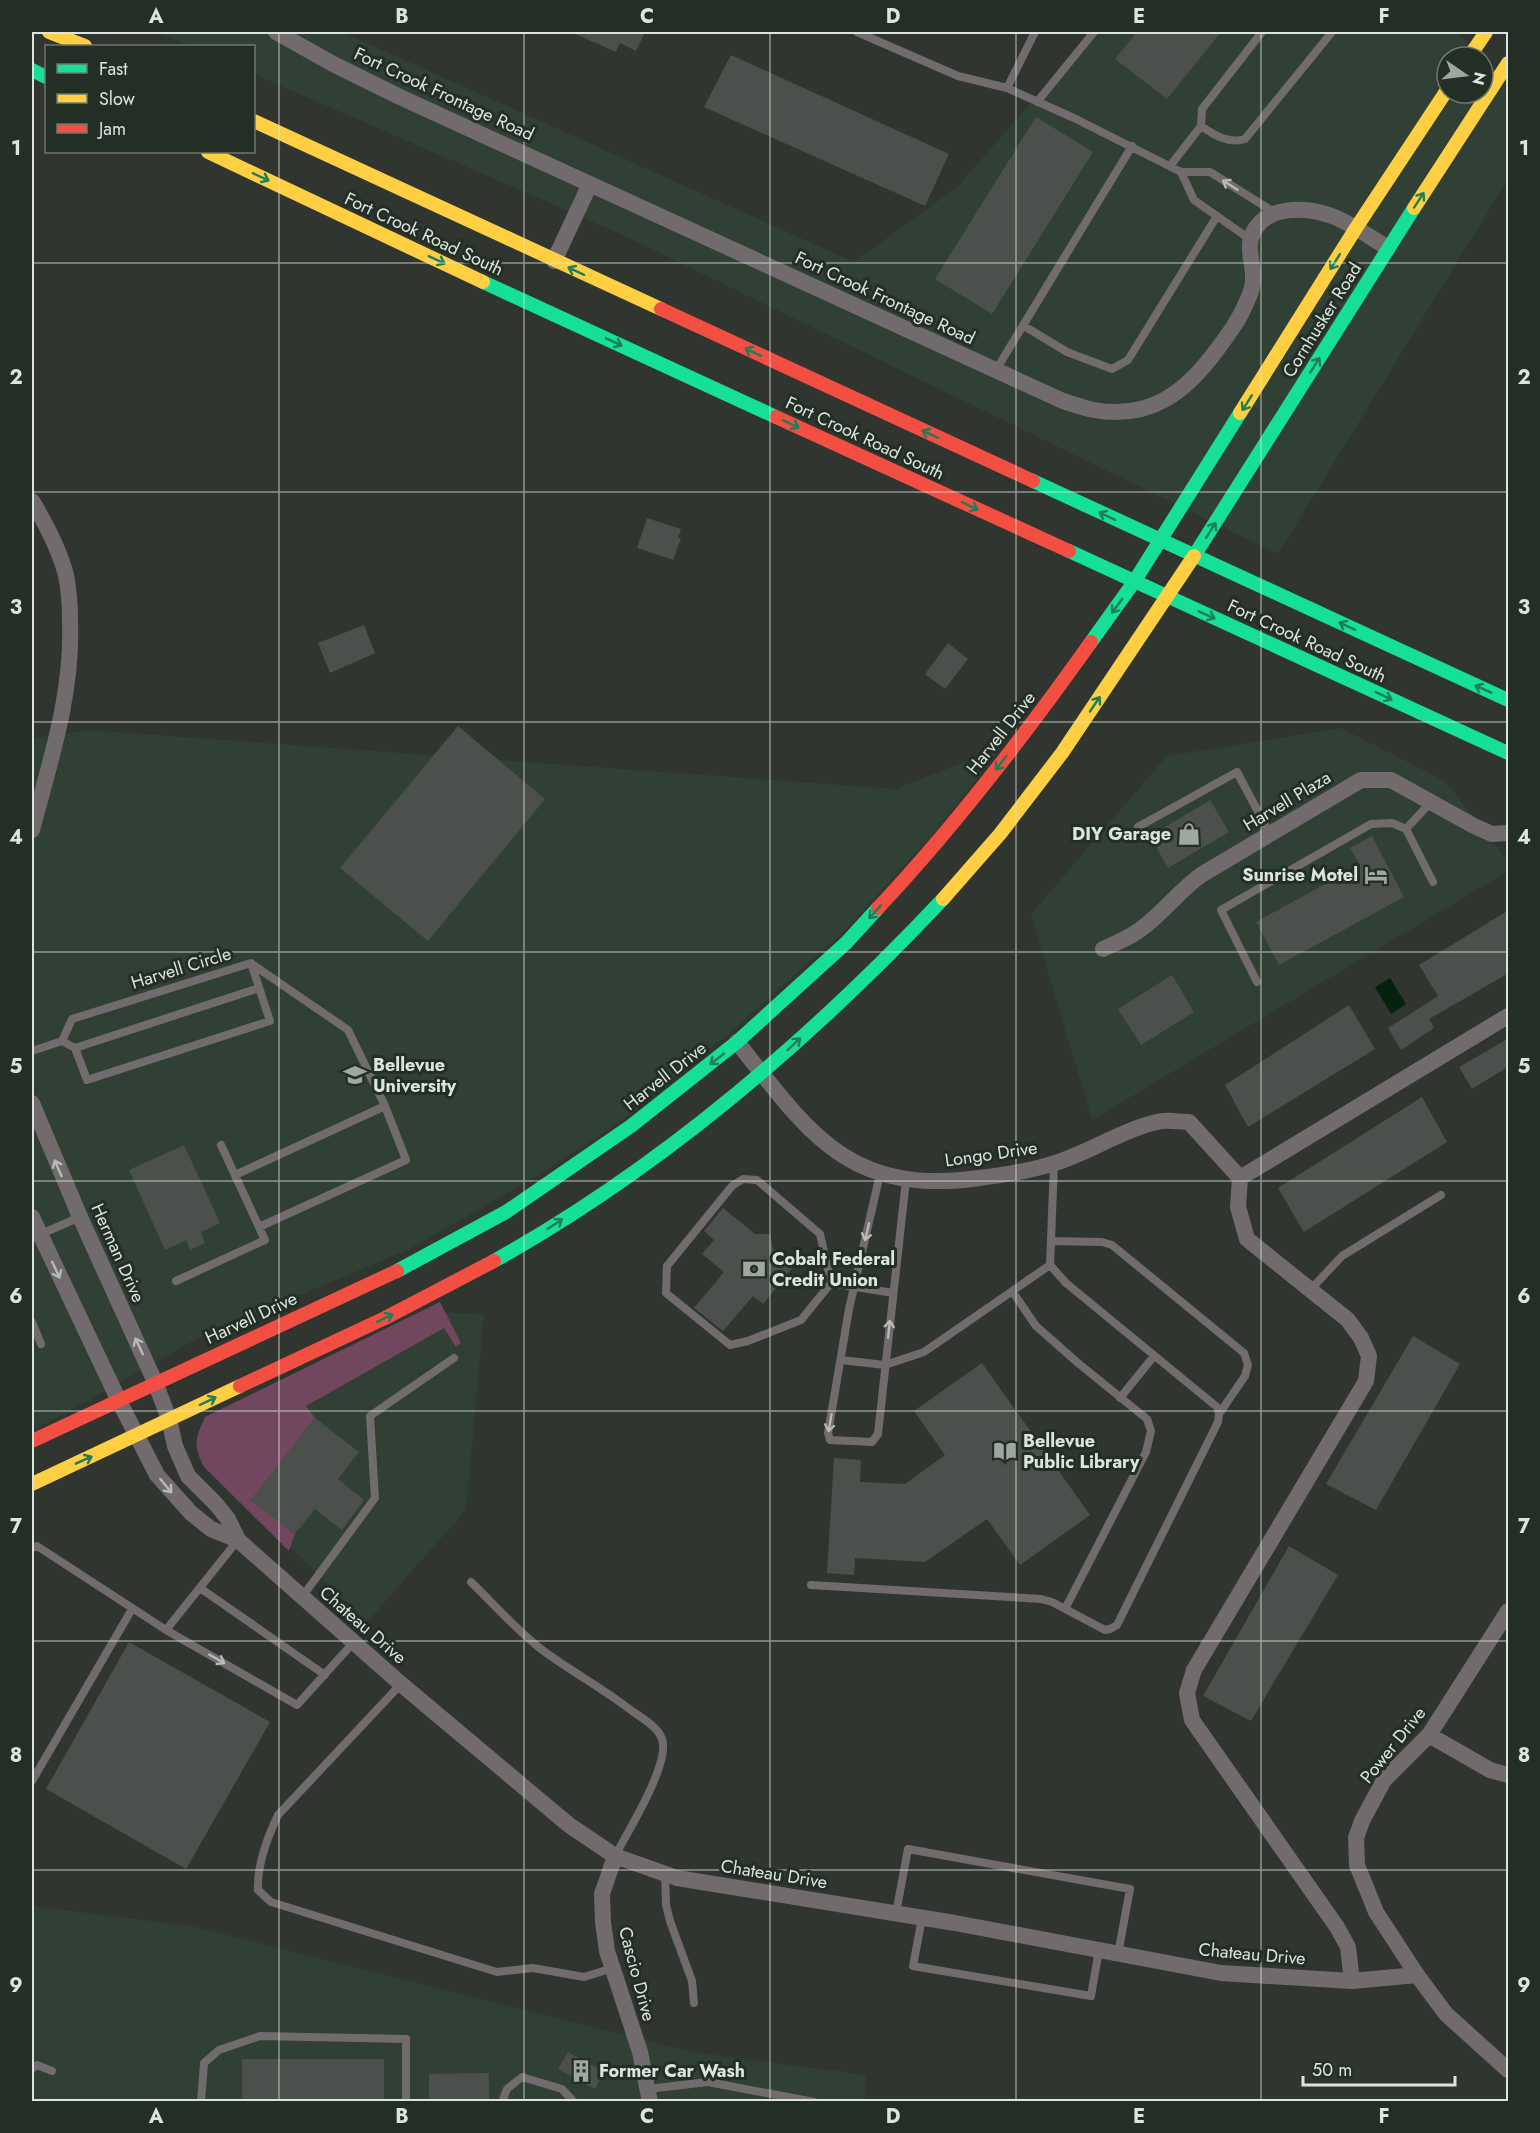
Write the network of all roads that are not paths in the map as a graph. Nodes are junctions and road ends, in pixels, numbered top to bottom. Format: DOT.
graph roads {
  1 [pos="49,32"];
  2 [pos="276,32"];
  3 [pos="857,32"];
  4 [pos="1035,32"];
  5 [pos="1094,32"];
  6 [pos="1262,32"];
  7 [pos="1332,32"];
  8 [pos="82,45"];
  9 [pos="1509,63"];
  10 [pos="1006,88"];
  11 [pos="1037,102"];
  12 [pos="1437,105"];
  13 [pos="255,122"];
  14 [pos="1201,126"];
  15 [pos="1132,146"];
  16 [pos="210,153"];
  17 [pos="1170,166"];
  18 [pos="1181,172"];
  19 [pos="591,184"];
  20 [pos="1274,212"];
  21 [pos="1217,216"];
  22 [pos="1356,228"];
  23 [pos="1251,240"];
  24 [pos="1388,248"];
  25 [pos="554,261"];
  26 [pos="1023,326"];
  27 [pos="996,370"];
  28 [pos="32,501"];
  29 [pos="1160,540"];
  30 [pos="1194,556"];
  31 [pos="1134,582"];
  32 [pos="1168,597"];
  33 [pos="1509,700"];
  34 [pos="1509,753"];
  35 [pos="1431,802"];
  36 [pos="1138,827"];
  37 [pos="1406,829"];
  38 [pos="32,830"];
  39 [pos="1509,833"];
  40 [pos="1270,834"];
  41 [pos="1433,882"];
  42 [pos="1102,949"];
  43 [pos="251,963"];
  44 [pos="1257,982"];
  45 [pos="259,988"];
  46 [pos="1509,1016"];
  47 [pos="62,1041"];
  48 [pos="737,1042"];
  49 [pos="75,1048"];
  50 [pos="32,1052"];
  51 [pos="762,1074"];
  52 [pos="32,1103"];
  53 [pos="385,1106"];
  54 [pos="221,1145"];
  55 [pos="1054,1164"];
  56 [pos="880,1174"];
  57 [pos="235,1175"];
  58 [pos="1240,1178"];
  59 [pos="906,1180"];
  60 [pos="1441,1195"];
  61 [pos="80,1216"];
  62 [pos="32,1217"];
  63 [pos="259,1227"];
  64 [pos="36,1236"];
  65 [pos="1051,1240"];
  66 [pos="1050,1265"];
  67 [pos="176,1281"];
  68 [pos="831,1283"];
  69 [pos="854,1288"];
  70 [pos="1310,1290"];
  71 [pos="1012,1291"];
  72 [pos="893,1293"];
  73 [pos="32,1322"];
  74 [pos="41,1344"];
  75 [pos="1154,1356"];
  76 [pos="454,1358"];
  77 [pos="841,1360"];
  78 [pos="885,1365"];
  79 [pos="155,1382"];
  80 [pos="1120,1398"];
  81 [pos="119,1401"];
  82 [pos="1219,1414"];
  83 [pos="169,1419"];
  84 [pos="136,1436"];
  85 [pos="32,1441"];
  86 [pos="32,1484"];
  87 [pos="238,1540"];
  88 [pos="32,1548"];
  89 [pos="471,1582"];
  90 [pos="811,1585"];
  91 [pos="200,1588"];
  92 [pos="302,1597"];
  93 [pos="132,1609"];
  94 [pos="1065,1609"];
  95 [pos="1509,1611"];
  96 [pos="166,1630"];
  97 [pos="353,1643"];
  98 [pos="325,1675"];
  99 [pos="400,1684"];
  100 [pos="1429,1735"];
  101 [pos="1509,1775"];
  102 [pos="32,1781"];
  103 [pos="615,1856"];
  104 [pos="666,1875"];
  105 [pos="896,1913"];
  106 [pos="922,1918"];
  107 [pos="1099,1950"];
  108 [pos="1118,1954"];
  109 [pos="613,1968"];
  110 [pos="1417,1975"];
  111 [pos="1352,1981"];
  112 [pos="694,2003"];
  113 [pos="32,2068"];
  114 [pos="1509,2070"];
  115 [pos="52,2071"];
  116 [pos="649,2095"];
  117 [pos="201,2102"];
  118 [pos="406,2102"];
  119 [pos="502,2102"];
  120 [pos="574,2102"];
  121 [pos="814,2102"];
  1 -- 8 [label="main road"];
  2 -- 19 [label="street, Fort Crook Frontage Road"];
  3 -- 10 [label="lane"];
  4 -- 10 [label="lane"];
  5 -- 11 [label="lane"];
  6 -- 14 [label="lane"];
  7 -- 14 [label="lane"];
  24 -- 9 [label="main road, Cornhusker Road, one-way"];
  10 -- 11 [label="lane"];
  11 -- 15 [label="lane"];
  12 -- 22 [label="main road, Cornhusker Road"];
  13 -- 25 [label="main road, Fort Crook Road South"];
  14 -- 17 [label="lane"];
  15 -- 17 [label="lane"];
  15 -- 26 [label="lane"];
  16 -- 31 [label="main road, Fort Crook Road South, one-way"];
  17 -- 18 [label="lane"];
  20 -- 18 [label="lane, one-way"];
  18 -- 21 [label="lane"];
  19 -- 25 [label="street"];
  19 -- 27 [label="street, Fort Crook Frontage Road"];
  20 -- 22 [label="street"];
  20 -- 23 [label="street"];
  21 -- 23 [label="lane"];
  21 -- 26 [label="lane"];
  22 -- 24 [label="street"];
  22 -- 29 [label="main road, Cornhusker Road, one-way"];
  23 -- 27 [label="street, Fort Crook Frontage Road"];
  30 -- 24 [label="main road, Cornhusker Road, one-way"];
  29 -- 25 [label="main road, Fort Crook Road South, one-way"];
  26 -- 27 [label="lane"];
  28 -- 38 [label="street"];
  29 -- 30 [label="main road, Fort Crook Road South"];
  29 -- 31 [label="main road, Harvell Drive"];
  30 -- 32 [label="main road, Cornhusker Road"];
  33 -- 30 [label="main road, Fort Crook Road South, one-way"];
  31 -- 32 [label="main road, Fort Crook Road South"];
  31 -- 48 [label="main road, Harvell Drive, one-way"];
  32 -- 34 [label="main road, Fort Crook Road South, one-way"];
  51 -- 32 [label="main road, one-way"];
  35 -- 37 [label="lane"];
  35 -- 39 [label="street, Harvell Plaza"];
  35 -- 40 [label="street, Harvell Plaza"];
  36 -- 40 [label="lane"];
  37 -- 41 [label="lane"];
  37 -- 44 [label="lane"];
  40 -- 42 [label="street, Harvell Plaza"];
  43 -- 45 [label="lane, Harvell Circle"];
  43 -- 47 [label="lane, Harvell Circle"];
  43 -- 53 [label="lane"];
  45 -- 49 [label="lane"];
  45 -- 49 [label="lane, Harvell Circle"];
  46 -- 58 [label="street"];
  47 -- 49 [label="lane"];
  47 -- 50 [label="lane"];
  48 -- 51 [label="street, Longo Drive"];
  48 -- 79 [label="main road, Harvell Drive, one-way"];
  51 -- 56 [label="street, Longo Drive"];
  83 -- 51 [label="main road, one-way"];
  61 -- 52 [label="street, Herman Drive, one-way"];
  53 -- 57 [label="lane"];
  53 -- 63 [label="lane"];
  54 -- 57 [label="lane"];
  55 -- 58 [label="street, Longo Drive"];
  55 -- 59 [label="street, Longo Drive"];
  55 -- 65 [label="lane"];
  56 -- 59 [label="street, Longo Drive"];
  56 -- 69 [label="lane, one-way"];
  57 -- 63 [label="lane"];
  58 -- 70 [label="street"];
  59 -- 72 [label="lane"];
  60 -- 70 [label="lane"];
  61 -- 64 [label="lane"];
  79 -- 61 [label="street, Herman Drive, one-way"];
  62 -- 64 [label="street"];
  63 -- 67 [label="lane"];
  64 -- 81 [label="street, one-way"];
  65 -- 66 [label="lane"];
  65 -- 82 [label="lane"];
  66 -- 71 [label="lane"];
  66 -- 75 [label="lane"];
  68 -- 68 [label="lane"];
  68 -- 69 [label="lane"];
  69 -- 72 [label="lane"];
  69 -- 77 [label="lane"];
  70 -- 111 [label="street"];
  71 -- 78 [label="lane"];
  71 -- 80 [label="lane"];
  78 -- 72 [label="lane, one-way"];
  73 -- 74 [label="lane"];
  75 -- 80 [label="lane"];
  75 -- 82 [label="lane"];
  76 -- 92 [label="lane"];
  77 -- 78 [label="lane"];
  77 -- 78 [label="lane, one-way"];
  79 -- 81 [label="main road, Harvell Drive"];
  79 -- 83 [label="street, Herman Drive"];
  80 -- 94 [label="lane"];
  81 -- 84 [label="street"];
  81 -- 85 [label="main road, Harvell Drive"];
  82 -- 94 [label="lane"];
  83 -- 84 [label="main road"];
  83 -- 87 [label="street, Chateau Drive"];
  86 -- 84 [label="main road, one-way"];
  84 -- 87 [label="street, Chateau Drive, one-way"];
  87 -- 91 [label="lane"];
  87 -- 92 [label="street, Chateau Drive"];
  88 -- 93 [label="lane"];
  89 -- 103 [label="lane"];
  90 -- 94 [label="lane"];
  91 -- 96 [label="lane"];
  91 -- 98 [label="lane"];
  92 -- 97 [label="street, Chateau Drive"];
  93 -- 96 [label="lane"];
  93 -- 102 [label="lane"];
  95 -- 100 [label="street, Power Drive"];
  96 -- 98 [label="lane, one-way"];
  97 -- 98 [label="lane"];
  97 -- 99 [label="street, Chateau Drive"];
  99 -- 103 [label="street, Chateau Drive"];
  99 -- 109 [label="lane"];
  100 -- 101 [label="street"];
  100 -- 110 [label="street, Power Drive"];
  103 -- 104 [label="street, Chateau Drive"];
  103 -- 109 [label="street, Cascio Drive"];
  104 -- 105 [label="street, Chateau Drive"];
  104 -- 112 [label="lane"];
  105 -- 106 [label="street, Chateau Drive"];
  105 -- 108 [label="lane"];
  106 -- 107 [label="street, Chateau Drive"];
  106 -- 107 [label="lane"];
  107 -- 108 [label="street, Chateau Drive"];
  108 -- 111 [label="street, Chateau Drive"];
  109 -- 116 [label="street, Cascio Drive"];
  110 -- 111 [label="street, Chateau Drive"];
  110 -- 114 [label="street, Power Drive"];
  113 -- 115 [label="lane"];
  116 -- 121 [label="lane"];
  117 -- 118 [label="lane"];
  119 -- 120 [label="lane"];
}
